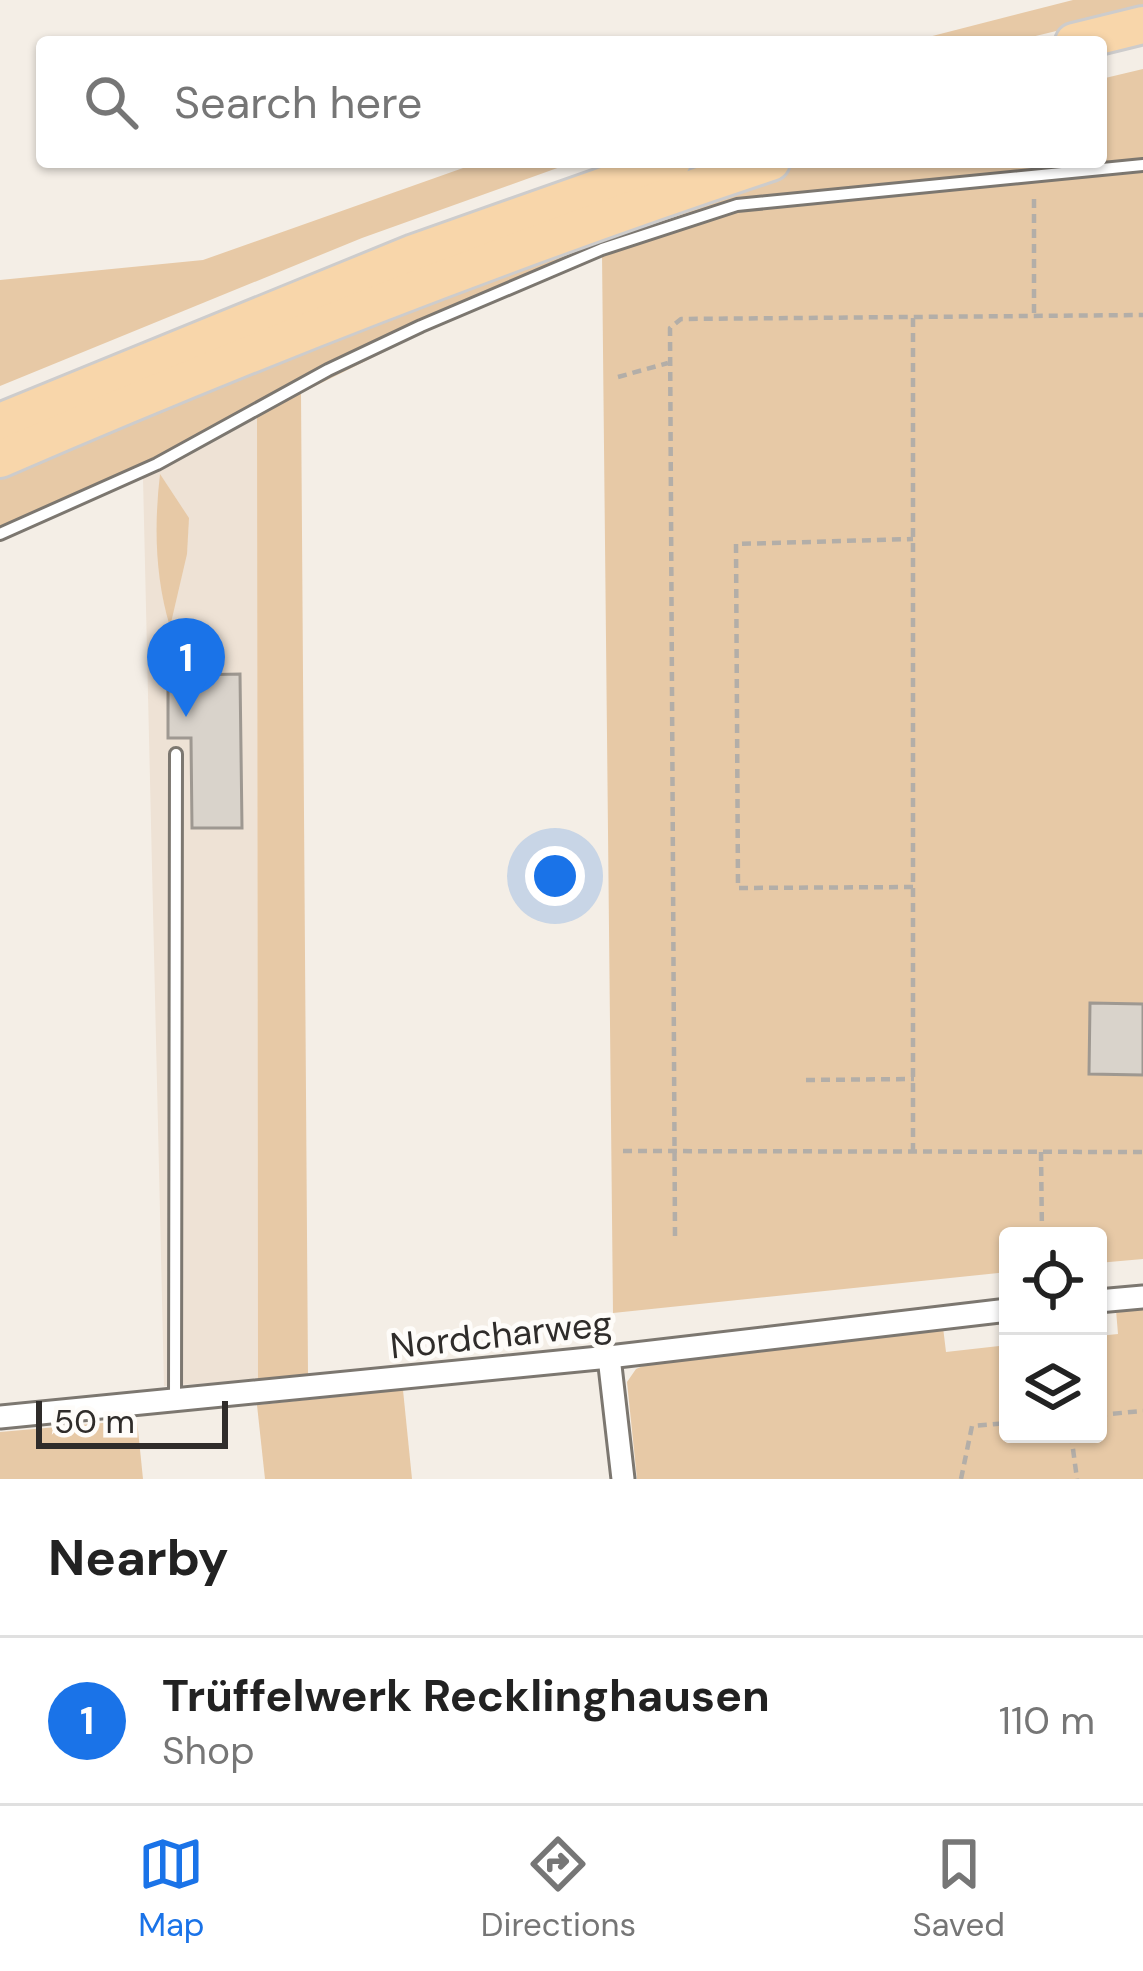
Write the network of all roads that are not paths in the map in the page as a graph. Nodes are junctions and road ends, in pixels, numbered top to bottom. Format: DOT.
graph roads {
  1 [pos="1143,25"];
  2 [pos="1098,36"];
  3 [pos="1143,49"];
  4 [pos="1107,59"];
  5 [pos="1143,165"];
  6 [pos="655,168"];
  7 [pos="753,168"];
  8 [pos="100,380"];
  9 [pos="0,405"];
  10 [pos="0,422"];
  11 [pos="0,458"];
  12 [pos="0,534"];
  13 [pos="176,754"];
  14 [pos="1143,1297"];
  15 [pos="1107,1300"];
  16 [pos="999,1311"];
  17 [pos="609,1357"];
  18 [pos="175,1401"];
  19 [pos="0,1417"];
  20 [pos="622,1479"];
  1 -- 2 [label="highway"];
  3 -- 4 [label="highway"];
  5 -- 12 [label="lane"];
  6 -- 8 [label="highway"];
  7 -- 11 [label="highway"];
  8 -- 9 [label="highway"];
  8 -- 10 [label="highway"];
  13 -- 18 [label="lane"];
  14 -- 15 [label="street"];
  16 -- 17 [label="street, Nordcharweg"];
  17 -- 18 [label="street, Nordcharweg"];
  17 -- 20 [label="street"];
  18 -- 19 [label="street, Nordcharweg"];
}
